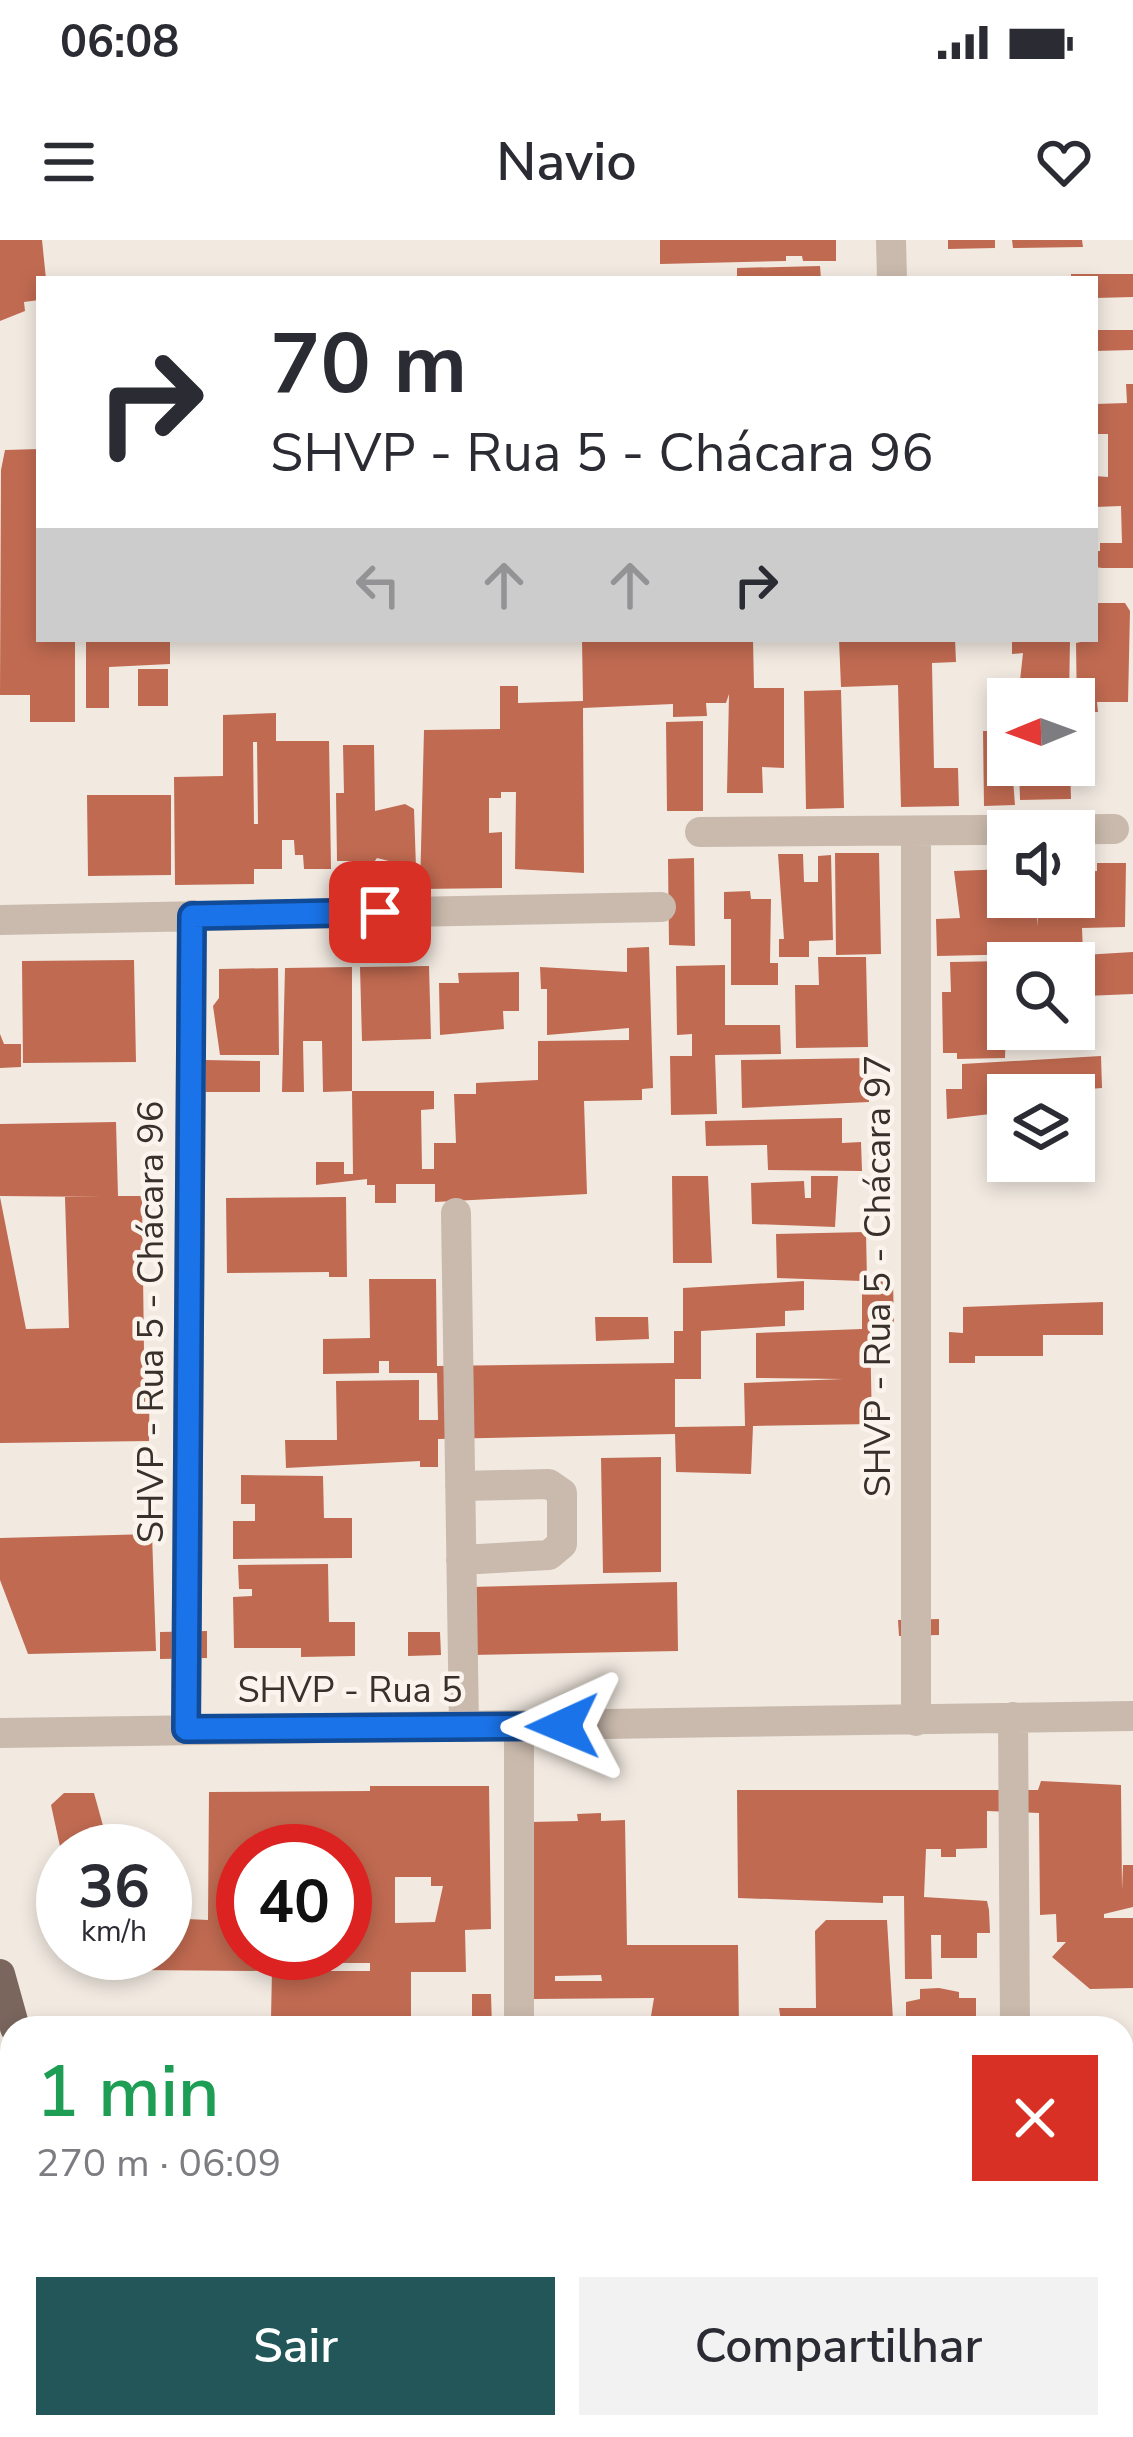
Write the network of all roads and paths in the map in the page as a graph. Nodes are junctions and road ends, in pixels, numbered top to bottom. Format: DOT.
graph roads {
  1 [pos="891,240"];
  2 [pos="892,276"];
  3 [pos="1114,830"];
  4 [pos="916,831"];
  5 [pos="700,832"];
  6 [pos="661,907"];
  7 [pos="192,916"];
  8 [pos="0,920"];
  9 [pos="456,1213"];
  10 [pos="460,1486"];
  11 [pos="461,1559"];
  12 [pos="1133,1716"];
  13 [pos="1013,1717"];
  14 [pos="916,1721"];
  15 [pos="464,1727"];
  16 [pos="519,1727"];
  17 [pos="186,1729"];
  18 [pos="0,1733"];
  19 [pos="0,1974"];
  20 [pos="12,2016"];
  21 [pos="519,2016"];
  22 [pos="1015,2016"];
  1 -- 2 [label="street"];
  3 -- 4 [label="street"];
  4 -- 5 [label="street"];
  4 -- 14 [label="street, SHVP - Rua 5 - Chácara 97"];
  6 -- 7 [label="street"];
  7 -- 8 [label="street"];
  7 -- 17 [label="street, SHVP - Rua 5 - Chácara 96"];
  9 -- 10 [label="street"];
  10 -- 11 [label="street"];
  10 -- 11 [label="street"];
  11 -- 15 [label="street"];
  12 -- 13 [label="street, SHVP - Rua 5"];
  13 -- 14 [label="street, SHVP - Rua 5"];
  13 -- 22 [label="street"];
  14 -- 16 [label="street, SHVP - Rua 5"];
  15 -- 16 [label="street, SHVP - Rua 5"];
  15 -- 17 [label="street, SHVP - Rua 5"];
  16 -- 21 [label="street"];
  17 -- 18 [label="street, SHVP - Rua 5"];
  19 -- 20 [label="main road"];
}
